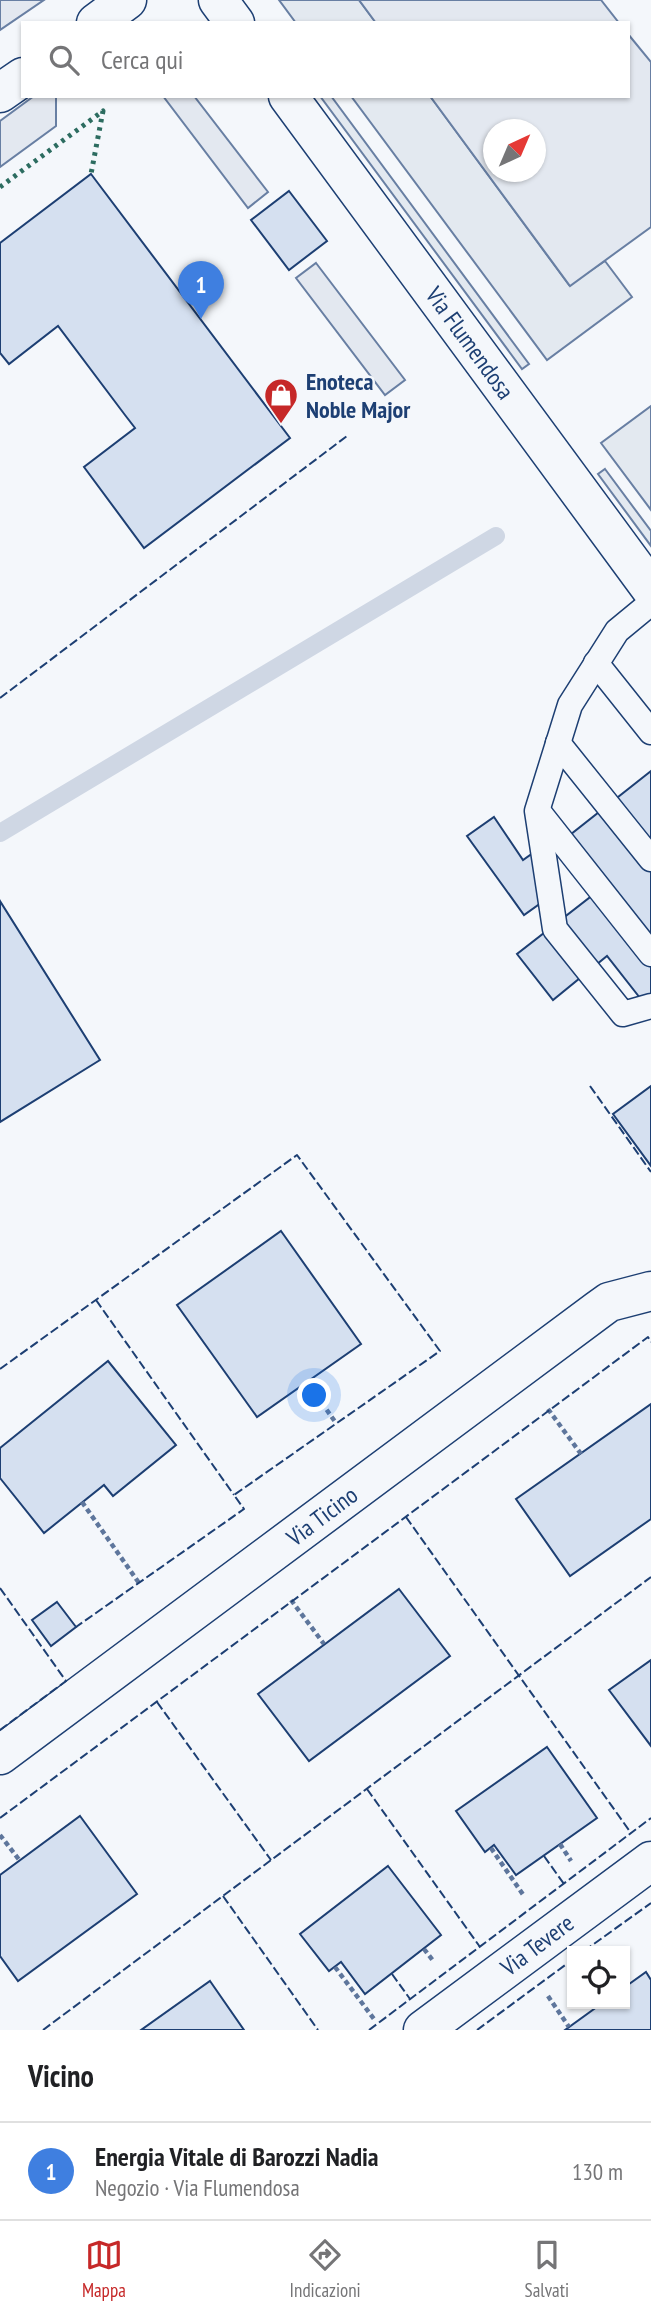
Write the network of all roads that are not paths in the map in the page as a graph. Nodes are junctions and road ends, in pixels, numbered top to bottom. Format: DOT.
graph roads {
  1 [pos="127,0"];
  2 [pos="218,0"];
  3 [pos="99,21"];
  4 [pos="233,21"];
  5 [pos="21,78"];
  6 [pos="0,93"];
  7 [pos="289,98"];
  8 [pos="651,589"];
  9 [pos="651,603"];
  10 [pos="596,663"];
  11 [pos="651,732"];
  12 [pos="558,743"];
  13 [pos="537,811"];
  14 [pos="651,859"];
  15 [pos="651,954"];
  16 [pos="651,1006"];
  17 [pos="651,1291"];
  18 [pos="0,1755"];
  19 [pos="651,1861"];
  20 [pos="424,2030"];
  1 -- 3 [label="street"];
  2 -- 4 [label="street"];
  5 -- 6 [label="street"];
  7 -- 8 [label="street, Via Flumendosa"];
  9 -- 10 [label="lane"];
  10 -- 11 [label="lane"];
  10 -- 12 [label="lane"];
  12 -- 13 [label="lane"];
  12 -- 14 [label="lane"];
  13 -- 15 [label="lane"];
  13 -- 16 [label="lane"];
  17 -- 18 [label="street, Via Ticino"];
  19 -- 20 [label="street, Via Tevere"];
}
